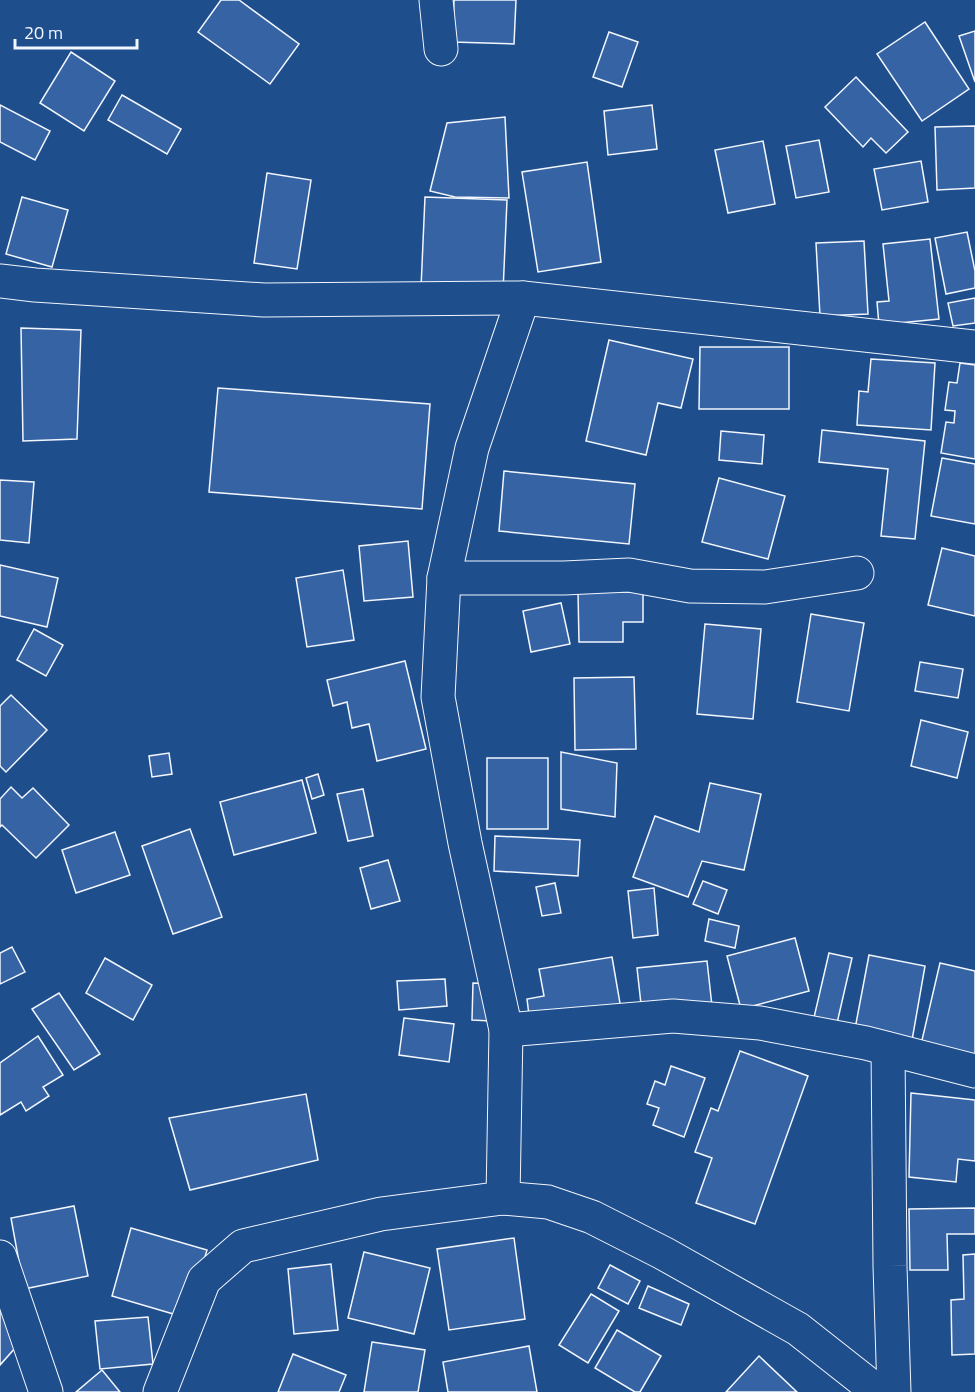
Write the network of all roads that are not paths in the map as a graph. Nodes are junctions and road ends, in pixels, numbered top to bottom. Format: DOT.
graph roads {
  1 [pos="436,0"];
  2 [pos="441,49"];
  3 [pos="0,281"];
  4 [pos="523,298"];
  5 [pos="975,346"];
  6 [pos="857,573"];
  7 [pos="444,578"];
  8 [pos="506,1030"];
  9 [pos="888,1049"];
  10 [pos="975,1071"];
  11 [pos="503,1198"];
  12 [pos="0,1257"];
  13 [pos="46,1392"];
  14 [pos="160,1392"];
  15 [pos="878,1392"];
  16 [pos="894,1392"];
  1 -- 2 [label="street"];
  3 -- 4 [label="street"];
  4 -- 5 [label="street"];
  4 -- 7 [label="street"];
  6 -- 7 [label="street"];
  7 -- 8 [label="street"];
  8 -- 9 [label="street"];
  8 -- 11 [label="street"];
  9 -- 10 [label="street"];
  9 -- 16 [label="street"];
  11 -- 14 [label="street"];
  11 -- 15 [label="street"];
  12 -- 13 [label="street"];
}
